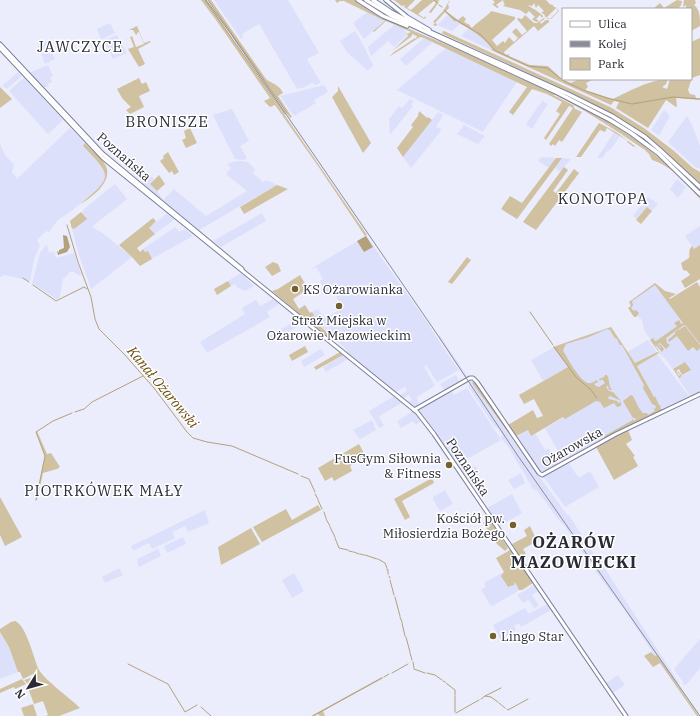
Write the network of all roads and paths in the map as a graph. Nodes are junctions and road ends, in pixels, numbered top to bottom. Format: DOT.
graph roads {
  1 [pos="358,0"];
  2 [pos="366,0"];
  3 [pos="373,0"];
  4 [pos="386,0"];
  5 [pos="441,38"];
  6 [pos="0,44"];
  7 [pos="0,48"];
  8 [pos="700,187"];
  9 [pos="700,194"];
  10 [pos="230,260"];
  11 [pos="700,394"];
  12 [pos="414,410"];
  13 [pos="626,716"];
  1 -- 5 [label="highway"];
  2 -- 5 [label="highway"];
  3 -- 5 [label="highway"];
  4 -- 5 [label="highway"];
  5 -- 8 [label="highway"];
  5 -- 9 [label="highway"];
  6 -- 10 [label="main road, Poznańska"];
  7 -- 10 [label="main road, Poznańska"];
  10 -- 12 [label="main road, Poznańska"];
  11 -- 12 [label="main road, Ożarowska"];
  12 -- 13 [label="main road, Poznańska"];
}
